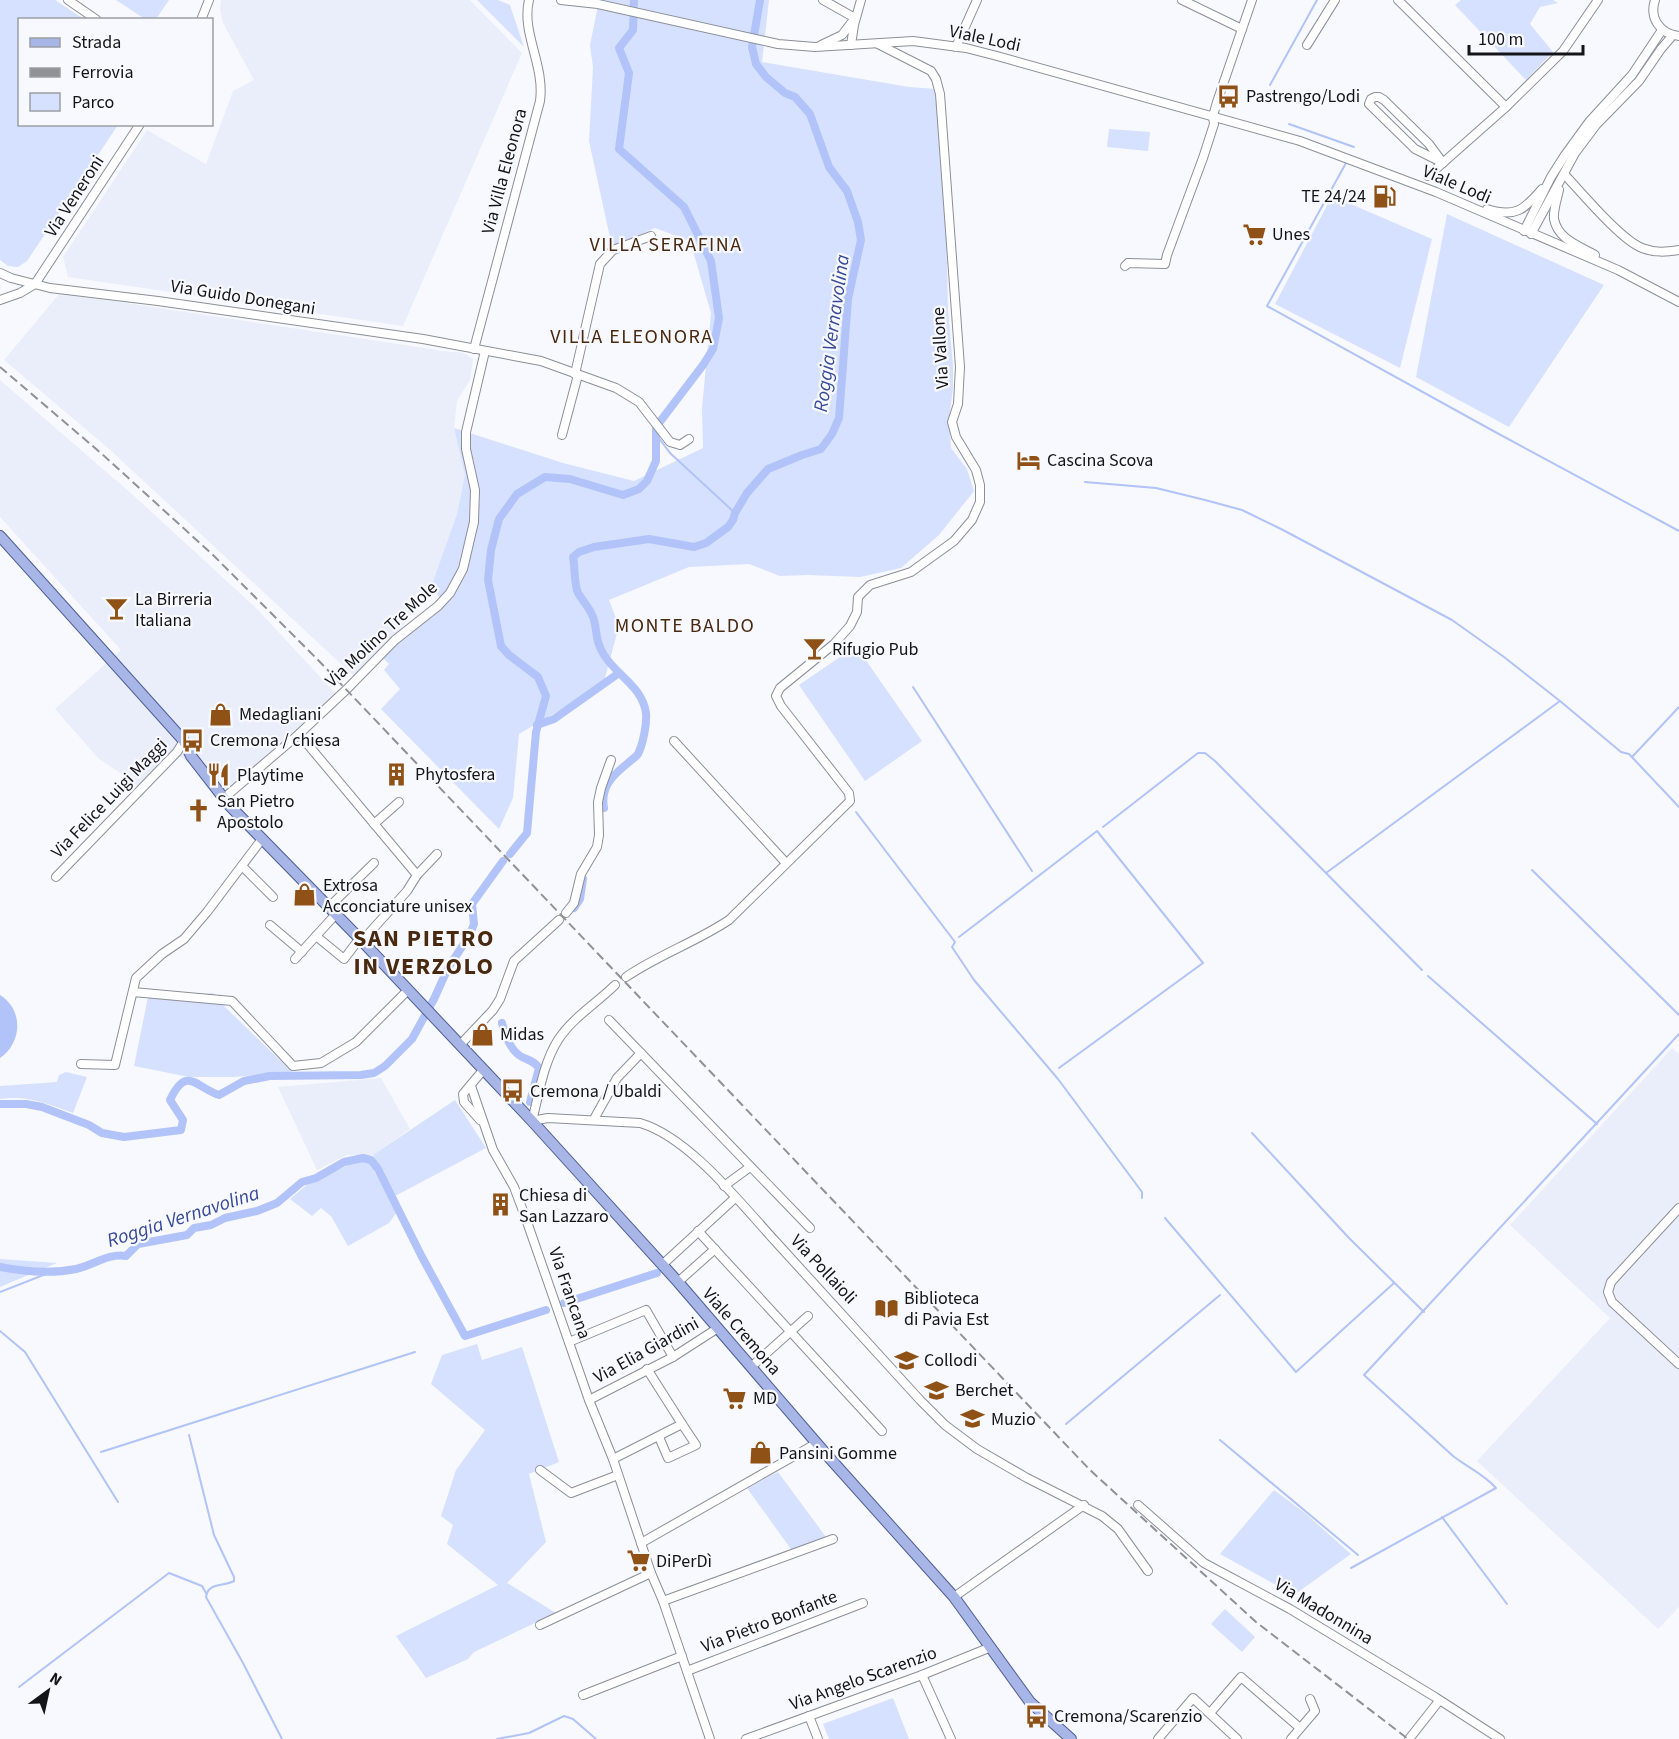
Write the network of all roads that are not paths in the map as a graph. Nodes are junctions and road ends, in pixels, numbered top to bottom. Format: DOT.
graph roads {
  1 [pos="68,0"];
  2 [pos="209,0"];
  3 [pos="529,0"];
  4 [pos="561,0"];
  5 [pos="823,0"];
  6 [pos="861,0"];
  7 [pos="977,0"];
  8 [pos="1252,0"];
  9 [pos="1335,0"];
  10 [pos="1398,0"];
  11 [pos="1598,0"];
  12 [pos="1187,1"];
  13 [pos="1653,1"];
  14 [pos="585,2"];
  15 [pos="94,18"];
  16 [pos="202,18"];
  17 [pos="855,18"];
  18 [pos="1242,29"];
  19 [pos="1662,30"];
  20 [pos="1676,35"];
  21 [pos="878,44"];
  22 [pos="851,45"];
  23 [pos="1307,45"];
  24 [pos="815,47"];
  25 [pos="956,47"];
  26 [pos="1506,107"];
  27 [pos="1214,116"];
  28 [pos="139,126"];
  29 [pos="1443,163"];
  30 [pos="1428,176"];
  31 [pos="1551,177"];
  32 [pos="1562,179"];
  33 [pos="1436,192"];
  34 [pos="1528,232"];
  35 [pos="651,236"];
  36 [pos="1679,250"];
  37 [pos="1125,266"];
  38 [pos="1618,270"];
  39 [pos="1,274"];
  40 [pos="35,284"];
  41 [pos="18,293"];
  42 [pos="0,300"];
  43 [pos="1679,302"];
  44 [pos="474,349"];
  45 [pos="485,351"];
  46 [pos="577,374"];
  47 [pos="562,435"];
  48 [pos="689,439"];
  49 [pos="0,536"];
  50 [pos="299,734"];
  51 [pos="184,741"];
  52 [pos="674,741"];
  53 [pos="611,760"];
  54 [pos="224,798"];
  55 [pos="399,802"];
  56 [pos="374,824"];
  57 [pos="262,839"];
  58 [pos="437,854"];
  59 [pos="374,863"];
  60 [pos="786,863"];
  61 [pos="242,866"];
  62 [pos="417,875"];
  63 [pos="56,877"];
  64 [pos="273,897"];
  65 [pos="333,910"];
  66 [pos="566,913"];
  67 [pos="559,920"];
  68 [pos="270,925"];
  69 [pos="316,936"];
  70 [pos="361,939"];
  71 [pos="302,952"];
  72 [pos="295,959"];
  73 [pos="626,977"];
  74 [pos="615,985"];
  75 [pos="408,990"];
  76 [pos="133,992"];
  77 [pos="609,1020"];
  78 [pos="460,1045"];
  79 [pos="641,1053"];
  80 [pos="81,1064"];
  81 [pos="484,1069"];
  82 [pos="471,1086"];
  83 [pos="594,1119"];
  84 [pos="532,1121"];
  85 [pos="484,1125"];
  86 [pos="750,1167"];
  87 [pos="724,1186"];
  88 [pos="735,1198"];
  89 [pos="1679,1208"];
  90 [pos="810,1228"];
  91 [pos="698,1231"];
  92 [pos="715,1249"];
  93 [pos="662,1265"];
  94 [pos="678,1282"];
  95 [pos="808,1316"];
  96 [pos="718,1328"];
  97 [pos="790,1331"];
  98 [pos="570,1342"];
  99 [pos="673,1357"];
  100 [pos="1679,1364"];
  101 [pos="751,1367"];
  102 [pos="647,1369"];
  103 [pos="589,1401"];
  104 [pos="682,1424"];
  105 [pos="882,1431"];
  106 [pos="659,1437"];
  107 [pos="817,1443"];
  108 [pos="613,1460"];
  109 [pos="540,1470"];
  110 [pos="618,1475"];
  111 [pos="1084,1505"];
  112 [pos="1138,1505"];
  113 [pos="833,1539"];
  114 [pos="641,1543"];
  115 [pos="1148,1571"];
  116 [pos="651,1573"];
  117 [pos="954,1597"];
  118 [pos="663,1600"];
  119 [pos="863,1602"];
  120 [pos="540,1625"];
  121 [pos="991,1647"];
  122 [pos="682,1656"];
  123 [pos="687,1671"];
  124 [pos="922,1675"];
  125 [pos="583,1695"];
  126 [pos="1310,1699"];
  127 [pos="1439,1701"];
  128 [pos="1210,1713"];
  129 [pos="809,1716"];
  130 [pos="1300,1728"];
  131 [pos="710,1739"];
  132 [pos="746,1739"];
  133 [pos="818,1739"];
  134 [pos="951,1739"];
  135 [pos="1071,1739"];
  136 [pos="1158,1739"];
  137 [pos="1238,1739"];
  138 [pos="1291,1739"];
  139 [pos="1409,1739"];
  140 [pos="1500,1739"];
  1 -- 15 [label="street"];
  2 -- 16 [label="street"];
  3 -- 44 [label="street, Via Villa Eleonora"];
  4 -- 14 [label="street, Viale Lodi"];
  5 -- 17 [label="street"];
  6 -- 17 [label="street"];
  7 -- 25 [label="street"];
  8 -- 18 [label="street"];
  9 -- 23 [label="street"];
  10 -- 26 [label="street"];
  11 -- 26 [label="street"];
  12 -- 18 [label="street"];
  13 -- 19 [label="street"];
  14 -- 24 [label="street, Viale Lodi"];
  17 -- 22 [label="street"];
  17 -- 24 [label="street"];
  18 -- 27 [label="street"];
  19 -- 20 [label="street"];
  19 -- 31 [label="street"];
  20 -- 32 [label="street"];
  21 -- 22 [label="street, Viale Lodi"];
  21 -- 25 [label="street, Viale Lodi"];
  21 -- 60 [label="street, Via Vallone"];
  22 -- 24 [label="street, Viale Lodi"];
  25 -- 27 [label="street, Viale Lodi"];
  26 -- 29 [label="street"];
  27 -- 33 [label="street, Viale Lodi"];
  27 -- 37 [label="street"];
  28 -- 40 [label="street, Via Veneroni"];
  29 -- 29 [label="street"];
  29 -- 30 [label="street"];
  31 -- 33 [label="street"];
  31 -- 34 [label="street"];
  32 -- 34 [label="street"];
  32 -- 36 [label="street"];
  32 -- 38 [label="street"];
  33 -- 34 [label="street, Viale Lodi"];
  34 -- 38 [label="street, Viale Lodi"];
  35 -- 46 [label="street"];
  38 -- 43 [label="street, Viale Lodi"];
  39 -- 40 [label="street, Via Guido Donegani"];
  39 -- 41 [label="street"];
  40 -- 41 [label="street"];
  40 -- 44 [label="street, Via Guido Donegani"];
  41 -- 42 [label="street"];
  44 -- 45 [label="street, Via Guido Donegani"];
  45 -- 46 [label="street, Via Guido Donegani"];
  45 -- 50 [label="street, Via Molino Tre Mole"];
  46 -- 47 [label="street"];
  46 -- 48 [label="street, Via Guido Donegani"];
  49 -- 51 [label="main road, Viale Cremona"];
  50 -- 54 [label="street, Via Molino Tre Mole"];
  50 -- 56 [label="street"];
  51 -- 54 [label="main road, Viale Cremona"];
  51 -- 63 [label="street, Via Felice Luigi Maggi"];
  52 -- 60 [label="street"];
  53 -- 66 [label="street"];
  54 -- 57 [label="main road, Viale Cremona"];
  55 -- 56 [label="street"];
  56 -- 62 [label="street"];
  57 -- 61 [label="street"];
  57 -- 65 [label="main road, Viale Cremona"];
  58 -- 62 [label="street"];
  59 -- 65 [label="street"];
  60 -- 73 [label="street"];
  61 -- 64 [label="street"];
  61 -- 76 [label="street"];
  62 -- 70 [label="street"];
  65 -- 69 [label="street"];
  65 -- 70 [label="main road, Viale Cremona"];
  67 -- 78 [label="street"];
  68 -- 71 [label="street"];
  69 -- 70 [label="street"];
  69 -- 71 [label="street"];
  70 -- 75 [label="main road, Viale Cremona"];
  71 -- 72 [label="street"];
  74 -- 84 [label="street"];
  75 -- 76 [label="street"];
  75 -- 78 [label="main road, Viale Cremona"];
  76 -- 80 [label="street"];
  77 -- 79 [label="street"];
  78 -- 81 [label="main road, Viale Cremona"];
  79 -- 83 [label="street"];
  79 -- 86 [label="street"];
  81 -- 82 [label="street, Via Francana"];
  81 -- 84 [label="main road, Viale Cremona"];
  82 -- 85 [label="street, Via Francana"];
  82 -- 85 [label="street, Via Francana"];
  83 -- 84 [label="street, Via Pollaioli"];
  83 -- 87 [label="street, Via Pollaioli"];
  84 -- 93 [label="main road, Viale Cremona"];
  85 -- 98 [label="street, Via Francana"];
  86 -- 87 [label="street"];
  86 -- 90 [label="street"];
  87 -- 88 [label="street, Via Pollaioli"];
  88 -- 91 [label="street"];
  88 -- 111 [label="street, Via Pollaioli"];
  89 -- 100 [label="street"];
  91 -- 92 [label="street"];
  91 -- 93 [label="street"];
  92 -- 94 [label="street"];
  92 -- 97 [label="street"];
  93 -- 94 [label="main road, Viale Cremona"];
  94 -- 96 [label="main road, Viale Cremona"];
  95 -- 97 [label="street"];
  96 -- 99 [label="street, Via Elia Giardini"];
  96 -- 101 [label="main road, Viale Cremona"];
  97 -- 101 [label="street"];
  97 -- 105 [label="street"];
  98 -- 99 [label="street"];
  98 -- 103 [label="street, Via Francana"];
  99 -- 102 [label="street, Via Elia Giardini"];
  101 -- 107 [label="main road, Viale Cremona"];
  102 -- 103 [label="street, Via Elia Giardini"];
  102 -- 104 [label="street"];
  103 -- 108 [label="street, Via Francana"];
  104 -- 106 [label="street"];
  104 -- 106 [label="street"];
  106 -- 108 [label="street"];
  107 -- 114 [label="street"];
  107 -- 117 [label="main road, Viale Cremona"];
  108 -- 110 [label="street, Via Francana"];
  109 -- 110 [label="street"];
  110 -- 114 [label="street, Via Francana"];
  111 -- 115 [label="street, Via Pollaioli"];
  111 -- 117 [label="street"];
  112 -- 127 [label="street, Via Madonnina"];
  113 -- 118 [label="street"];
  114 -- 116 [label="street, Via Francana"];
  116 -- 118 [label="street, Via Francana"];
  116 -- 120 [label="street"];
  117 -- 121 [label="main road, Viale Cremona"];
  118 -- 122 [label="street, Via Francana"];
  119 -- 123 [label="street, Via Pietro Bonfante"];
  121 -- 124 [label="street, Via Angelo Scarenzio"];
  121 -- 135 [label="main road, Viale Cremona"];
  122 -- 123 [label="street, Via Francana"];
  122 -- 125 [label="street"];
  123 -- 131 [label="street, Via Francana"];
  124 -- 129 [label="street, Via Angelo Scarenzio"];
  124 -- 134 [label="street"];
  126 -- 130 [label="street"];
  127 -- 139 [label="street"];
  127 -- 140 [label="street, Via Madonnina"];
  128 -- 130 [label="street"];
  128 -- 136 [label="street"];
  128 -- 137 [label="street"];
  129 -- 132 [label="street, Via Angelo Scarenzio"];
  129 -- 133 [label="street"];
  130 -- 138 [label="street"];
}
